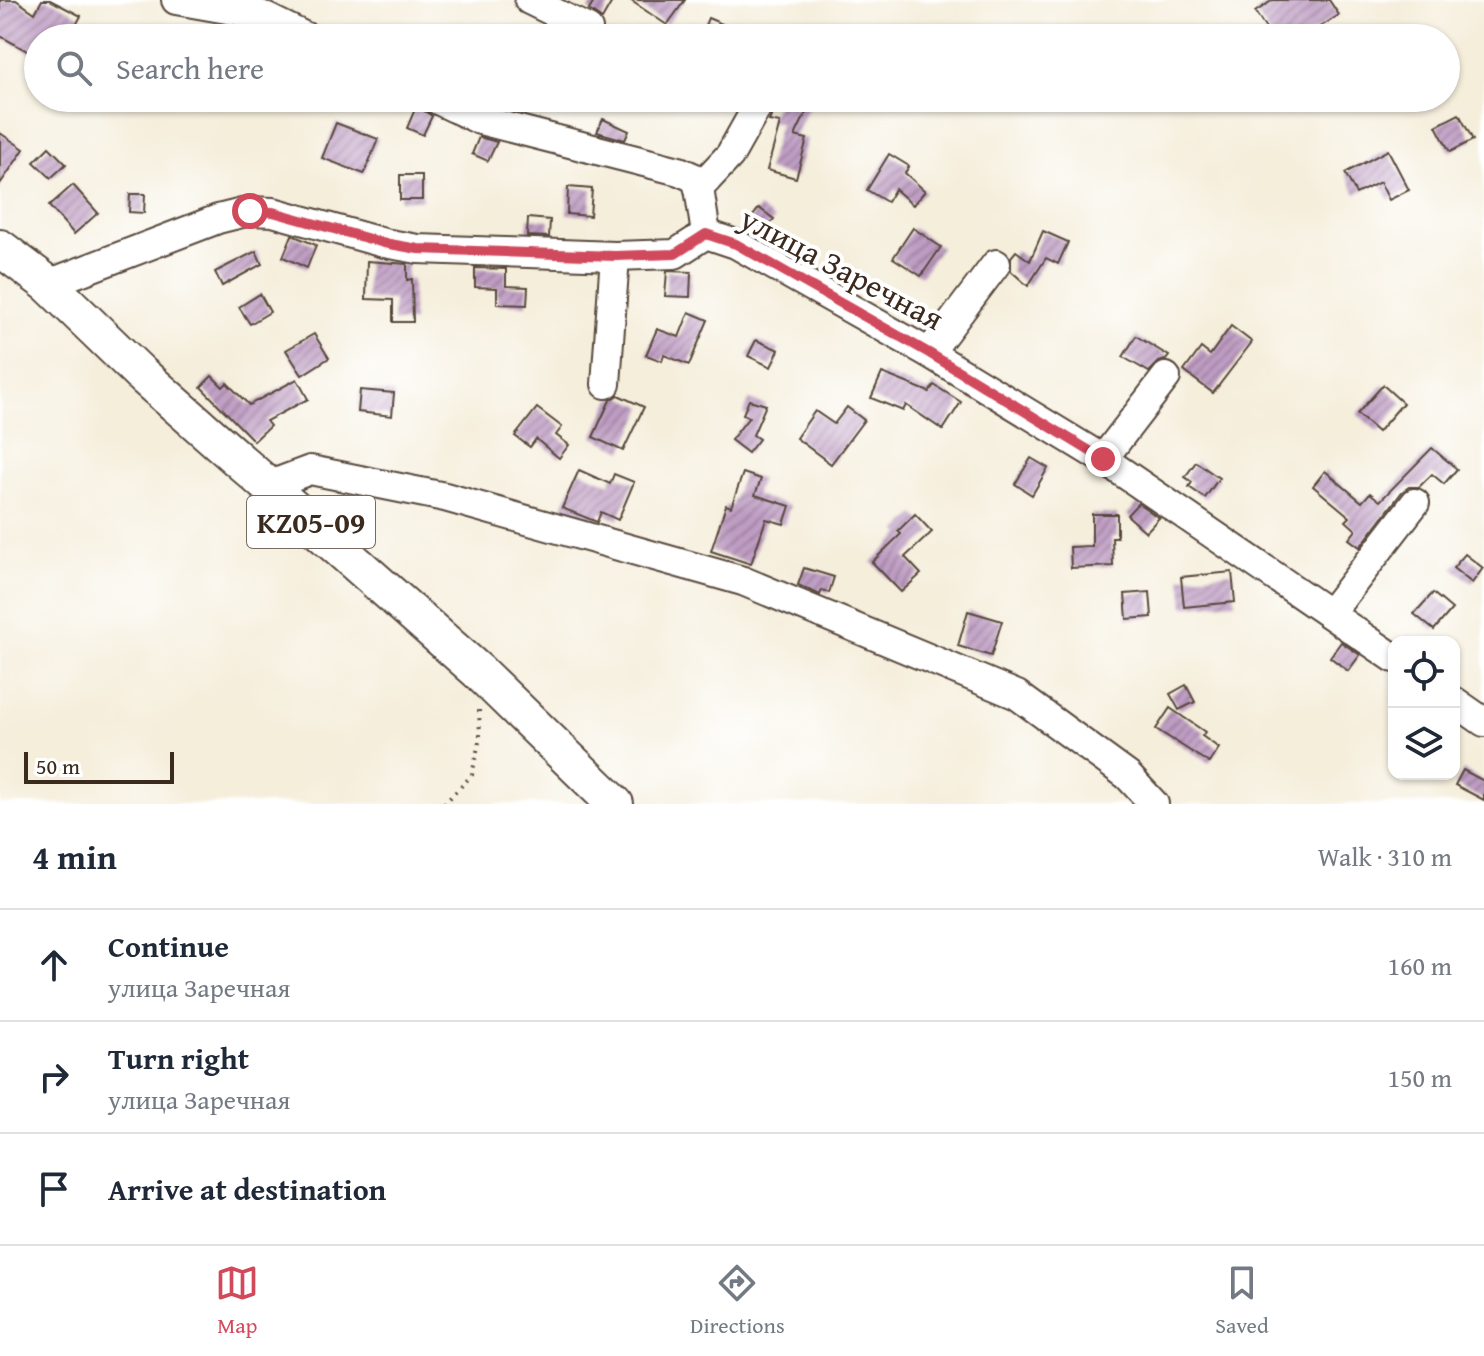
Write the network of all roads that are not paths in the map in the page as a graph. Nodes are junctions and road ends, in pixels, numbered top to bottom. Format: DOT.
graph roads {
  1 [pos="176,0"];
  2 [pos="529,0"];
  3 [pos="264,7"];
  4 [pos="288,24"];
  5 [pos="578,24"];
  6 [pos="463,112"];
  7 [pos="754,112"];
  8 [pos="699,188"];
  9 [pos="706,234"];
  10 [pos="0,248"];
  11 [pos="615,256"];
  12 [pos="996,264"];
  13 [pos="48,284"];
  14 [pos="929,353"];
  15 [pos="1166,377"];
  16 [pos="606,384"];
  17 [pos="1103,459"];
  18 [pos="270,485"];
  19 [pos="1415,503"];
  20 [pos="1330,613"];
  21 [pos="1388,654"];
  22 [pos="1460,705"];
  23 [pos="1484,722"];
  24 [pos="615,804"];
  25 [pos="1154,804"];
  1 -- 3 [label="street"];
  2 -- 5 [label="street"];
  3 -- 4 [label="street"];
  6 -- 8 [label="street"];
  7 -- 8 [label="street"];
  8 -- 9 [label="street"];
  9 -- 11 [label="street, улица Заречная"];
  9 -- 14 [label="street, улица Заречная"];
  10 -- 13 [label="main road, KZ05-09"];
  11 -- 13 [label="street, улица Заречная"];
  11 -- 16 [label="street"];
  12 -- 14 [label="street"];
  13 -- 18 [label="main road, KZ05-09"];
  14 -- 17 [label="street, улица Заречная"];
  15 -- 17 [label="street"];
  17 -- 20 [label="street, улица Заречная"];
  18 -- 24 [label="main road, KZ05-09"];
  18 -- 25 [label="street"];
  19 -- 20 [label="street"];
  20 -- 21 [label="street, улица Заречная"];
  22 -- 23 [label="street"];
}
